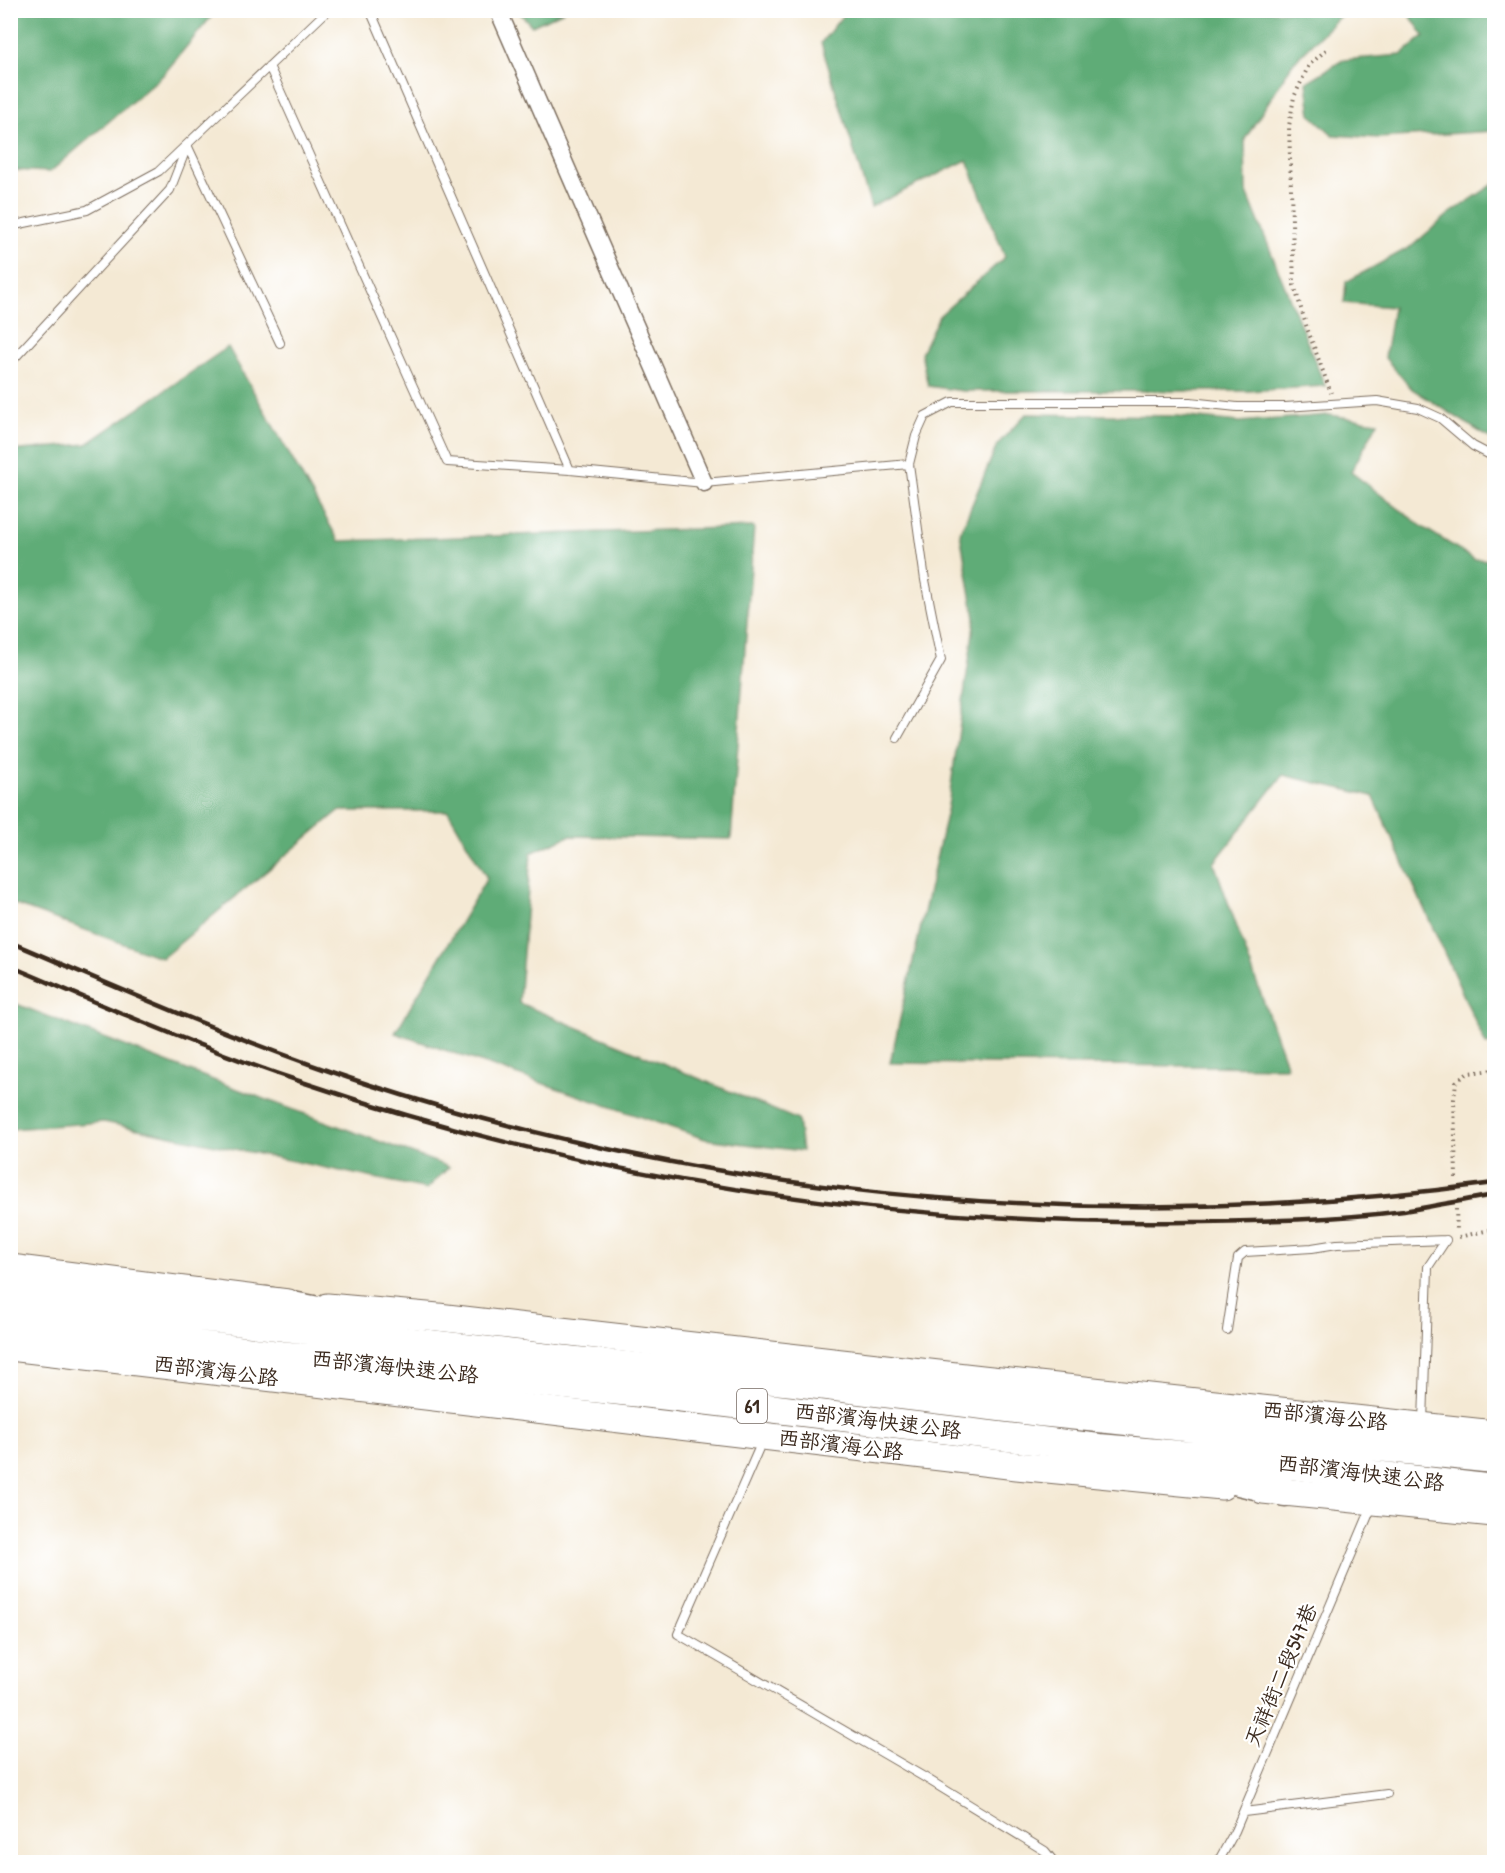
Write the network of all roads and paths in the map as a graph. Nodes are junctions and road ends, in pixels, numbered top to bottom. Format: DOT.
graph roads {
  1 [pos="328,10"];
  2 [pos="370,10"];
  3 [pos="498,10"];
  4 [pos="1326,50"];
  5 [pos="269,66"];
  6 [pos="187,146"];
  7 [pos="10,226"];
  8 [pos="280,343"];
  9 [pos="10,363"];
  10 [pos="1335,402"];
  11 [pos="1494,457"];
  12 [pos="909,464"];
  13 [pos="570,470"];
  14 [pos="704,483"];
  15 [pos="897,738"];
  16 [pos="1494,1070"];
  17 [pos="1456,1178"];
  18 [pos="1456,1209"];
  19 [pos="1494,1229"];
  20 [pos="10,1268"];
  21 [pos="10,1295"];
  22 [pos="266,1301"];
  23 [pos="10,1322"];
  24 [pos="1227,1330"];
  25 [pos="10,1347"];
  26 [pos="576,1361"];
  27 [pos="1423,1427"];
  28 [pos="1494,1434"];
  29 [pos="765,1435"];
  30 [pos="1099,1448"];
  31 [pos="1494,1460"];
  32 [pos="1494,1489"];
  33 [pos="1285,1492"];
  34 [pos="1374,1500"];
  35 [pos="1494,1513"];
  36 [pos="1387,1794"];
  37 [pos="1244,1812"];
  38 [pos="1054,1863"];
  39 [pos="1218,1863"];
  1 -- 5 [label="lane"];
  2 -- 13 [label="lane"];
  3 -- 14 [label="street"];
  4 -- 10 [label="path"];
  5 -- 6 [label="lane"];
  5 -- 13 [label="lane"];
  6 -- 7 [label="lane"];
  6 -- 8 [label="lane"];
  6 -- 9 [label="lane"];
  10 -- 11 [label="lane"];
  10 -- 12 [label="lane"];
  12 -- 14 [label="lane"];
  12 -- 15 [label="lane"];
  13 -- 14 [label="lane"];
  16 -- 17 [label="path"];
  18 -- 19 [label="path"];
  20 -- 22 [label="main road, 西部濱海公路"];
  21 -- 26 [label="highway, 西部濱海快速公路 / 61"];
  22 -- 26 [label="highway"];
  22 -- 27 [label="main road, 西部濱海公路"];
  23 -- 30 [label="highway, 西部濱海快速公路 / 61"];
  24 -- 27 [label="lane"];
  25 -- 29 [label="main road, 西部濱海公路 / 61"];
  26 -- 31 [label="highway, 西部濱海快速公路 / 61"];
  27 -- 28 [label="main road, 西部濱海公路"];
  29 -- 33 [label="main road, 西部濱海公路 / 61"];
  29 -- 38 [label="lane"];
  30 -- 32 [label="highway, 西部濱海快速公路 / 61"];
  30 -- 33 [label="highway"];
  33 -- 34 [label="main road, 西部濱海公路 / 61"];
  34 -- 35 [label="main road, 西部濱海公路 / 61"];
  34 -- 37 [label="lane, 天祥街二段547巷"];
  36 -- 37 [label="lane"];
  37 -- 39 [label="lane, 天祥街二段547巷"];
}
